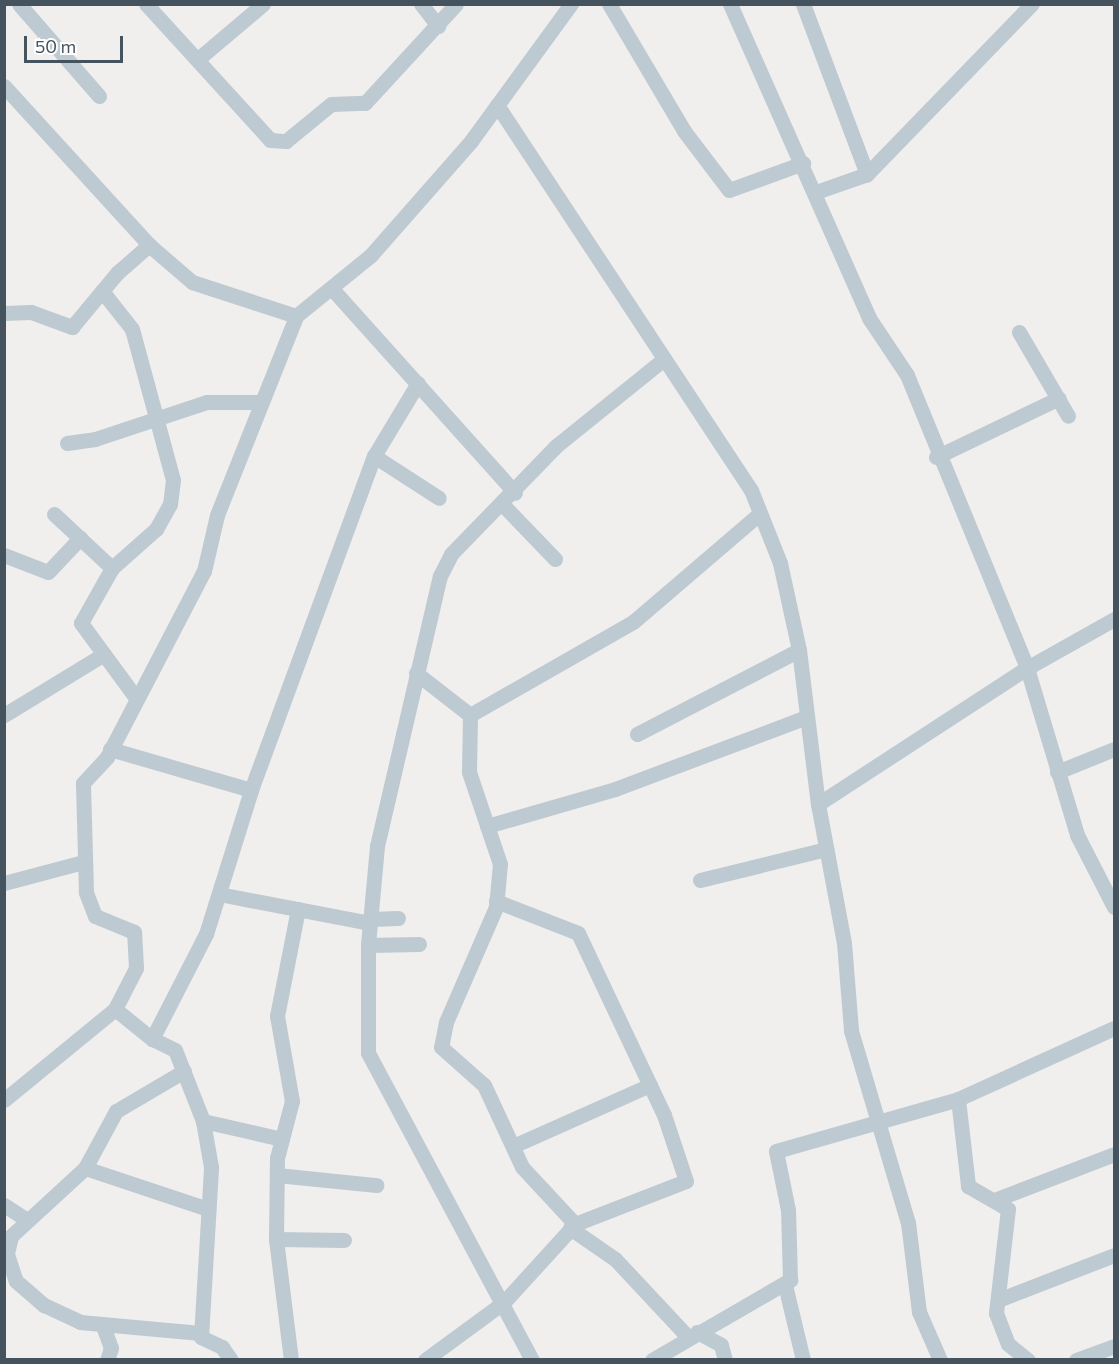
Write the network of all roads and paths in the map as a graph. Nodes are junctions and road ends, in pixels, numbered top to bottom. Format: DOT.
graph roads {
  1 [pos="19,4"];
  2 [pos="146,4"];
  3 [pos="263,4"];
  4 [pos="421,4"];
  5 [pos="456,4"];
  6 [pos="571,4"];
  7 [pos="609,4"];
  8 [pos="730,4"];
  9 [pos="803,4"];
  10 [pos="1032,4"];
  11 [pos="438,26"];
  12 [pos="198,59"];
  13 [pos="4,86"];
  14 [pos="99,96"];
  15 [pos="497,105"];
  16 [pos="803,163"];
  17 [pos="867,174"];
  18 [pos="816,192"];
  19 [pos="149,245"];
  20 [pos="102,291"];
  21 [pos="334,291"];
  22 [pos="4,313"];
  23 [pos="296,316"];
  24 [pos="1019,332"];
  25 [pos="664,360"];
  26 [pos="418,383"];
  27 [pos="1059,398"];
  28 [pos="261,402"];
  29 [pos="157,415"];
  30 [pos="1068,416"];
  31 [pos="67,443"];
  32 [pos="374,456"];
  33 [pos="936,457"];
  34 [pos="515,493"];
  35 [pos="439,498"];
  36 [pos="503,506"];
  37 [pos="760,513"];
  38 [pos="54,514"];
  39 [pos="80,538"];
  40 [pos="4,555"];
  41 [pos="555,559"];
  42 [pos="112,568"];
  43 [pos="1114,619"];
  44 [pos="799,650"];
  45 [pos="104,654"];
  46 [pos="1027,668"];
  47 [pos="416,673"];
  48 [pos="136,698"];
  49 [pos="4,715"];
  50 [pos="470,715"];
  51 [pos="807,717"];
  52 [pos="637,734"];
  53 [pos="110,749"];
  54 [pos="1114,750"];
  55 [pos="1057,772"];
  56 [pos="251,790"];
  57 [pos="818,804"];
  58 [pos="488,826"];
  59 [pos="826,849"];
  60 [pos="83,862"];
  61 [pos="700,880"];
  62 [pos="4,882"];
  63 [pos="219,894"];
  64 [pos="496,901"];
  65 [pos="1114,907"];
  66 [pos="298,909"];
  67 [pos="398,918"];
  68 [pos="370,921"];
  69 [pos="419,944"];
  70 [pos="368,945"];
  71 [pos="115,1009"];
  72 [pos="1114,1028"];
  73 [pos="153,1039"];
  74 [pos="184,1071"];
  75 [pos="650,1085"];
  76 [pos="958,1099"];
  77 [pos="4,1100"];
  78 [pos="203,1121"];
  79 [pos="878,1124"];
  80 [pos="282,1139"];
  81 [pos="513,1146"];
  82 [pos="1114,1154"];
  83 [pos="85,1168"];
  84 [pos="277,1175"];
  85 [pos="376,1185"];
  86 [pos="998,1199"];
  87 [pos="4,1205"];
  88 [pos="208,1209"];
  89 [pos="27,1220"];
  90 [pos="573,1226"];
  91 [pos="276,1239"];
  92 [pos="344,1240"];
  93 [pos="1114,1255"];
  94 [pos="785,1285"];
  95 [pos="998,1300"];
  96 [pos="504,1302"];
  97 [pos="103,1326"];
  98 [pos="201,1332"];
  99 [pos="693,1335"];
  100 [pos="1114,1346"];
  101 [pos="107,1359"];
  102 [pos="231,1359"];
  103 [pos="291,1359"];
  104 [pos="425,1359"];
  105 [pos="532,1359"];
  106 [pos="652,1359"];
  107 [pos="725,1359"];
  108 [pos="803,1359"];
  109 [pos="940,1359"];
  110 [pos="1028,1359"];
  111 [pos="1076,1359"];
  1 -- 14 [label="street"];
  2 -- 12 [label="street"];
  3 -- 12 [label="street"];
  4 -- 11 [label="street"];
  5 -- 11 [label="street"];
  6 -- 15 [label="street"];
  7 -- 16 [label="street"];
  8 -- 16 [label="street"];
  9 -- 17 [label="street"];
  10 -- 17 [label="street"];
  11 -- 12 [label="street"];
  13 -- 19 [label="street"];
  15 -- 21 [label="street"];
  15 -- 25 [label="street"];
  16 -- 18 [label="street"];
  17 -- 18 [label="street"];
  18 -- 33 [label="street"];
  19 -- 20 [label="street"];
  19 -- 23 [label="street"];
  20 -- 22 [label="street"];
  20 -- 29 [label="street"];
  21 -- 23 [label="street"];
  21 -- 26 [label="street"];
  23 -- 28 [label="street"];
  24 -- 27 [label="street"];
  25 -- 34 [label="street"];
  25 -- 37 [label="street"];
  26 -- 32 [label="street"];
  26 -- 34 [label="street"];
  27 -- 30 [label="street"];
  27 -- 33 [label="street"];
  28 -- 29 [label="street"];
  28 -- 48 [label="street"];
  29 -- 31 [label="street"];
  29 -- 42 [label="street"];
  32 -- 35 [label="street"];
  32 -- 56 [label="street"];
  33 -- 46 [label="street"];
  34 -- 36 [label="street"];
  36 -- 41 [label="street"];
  36 -- 47 [label="street"];
  37 -- 44 [label="street"];
  37 -- 50 [label="street"];
  38 -- 39 [label="street"];
  39 -- 40 [label="street"];
  39 -- 42 [label="street"];
  42 -- 45 [label="street"];
  43 -- 46 [label="street"];
  44 -- 51 [label="street"];
  44 -- 52 [label="street"];
  45 -- 48 [label="street"];
  45 -- 49 [label="street"];
  46 -- 55 [label="street"];
  46 -- 57 [label="street"];
  47 -- 50 [label="street"];
  47 -- 68 [label="street"];
  48 -- 53 [label="street"];
  50 -- 58 [label="street"];
  51 -- 57 [label="street"];
  51 -- 58 [label="street"];
  53 -- 56 [label="street"];
  53 -- 60 [label="street"];
  54 -- 55 [label="street"];
  55 -- 65 [label="street"];
  56 -- 63 [label="street"];
  57 -- 59 [label="street"];
  58 -- 64 [label="street"];
  59 -- 61 [label="street"];
  59 -- 79 [label="street"];
  60 -- 62 [label="street"];
  60 -- 71 [label="street"];
  63 -- 66 [label="street"];
  63 -- 73 [label="street"];
  64 -- 75 [label="street"];
  64 -- 81 [label="street"];
  66 -- 68 [label="street"];
  66 -- 80 [label="street"];
  67 -- 68 [label="street"];
  68 -- 70 [label="street"];
  69 -- 70 [label="street"];
  70 -- 96 [label="street"];
  71 -- 73 [label="street"];
  71 -- 77 [label="street"];
  72 -- 76 [label="street"];
  73 -- 74 [label="street"];
  74 -- 78 [label="street"];
  74 -- 83 [label="street"];
  75 -- 81 [label="street"];
  75 -- 90 [label="street"];
  76 -- 79 [label="street"];
  76 -- 86 [label="street"];
  78 -- 80 [label="street"];
  78 -- 88 [label="street"];
  79 -- 94 [label="street"];
  79 -- 109 [label="street"];
  80 -- 84 [label="street"];
  81 -- 90 [label="street"];
  82 -- 86 [label="street"];
  83 -- 88 [label="street"];
  83 -- 89 [label="street"];
  84 -- 85 [label="street"];
  84 -- 91 [label="street"];
  86 -- 95 [label="street"];
  87 -- 89 [label="street"];
  88 -- 98 [label="street"];
  89 -- 97 [label="street"];
  90 -- 96 [label="street"];
  90 -- 99 [label="street"];
  91 -- 92 [label="street"];
  91 -- 103 [label="street"];
  93 -- 95 [label="street"];
  94 -- 99 [label="street"];
  94 -- 108 [label="street"];
  95 -- 110 [label="street"];
  96 -- 104 [label="street"];
  96 -- 105 [label="street"];
  97 -- 98 [label="street"];
  97 -- 101 [label="street"];
  98 -- 102 [label="street"];
  99 -- 106 [label="street"];
  99 -- 107 [label="street"];
  100 -- 111 [label="street"];
}
